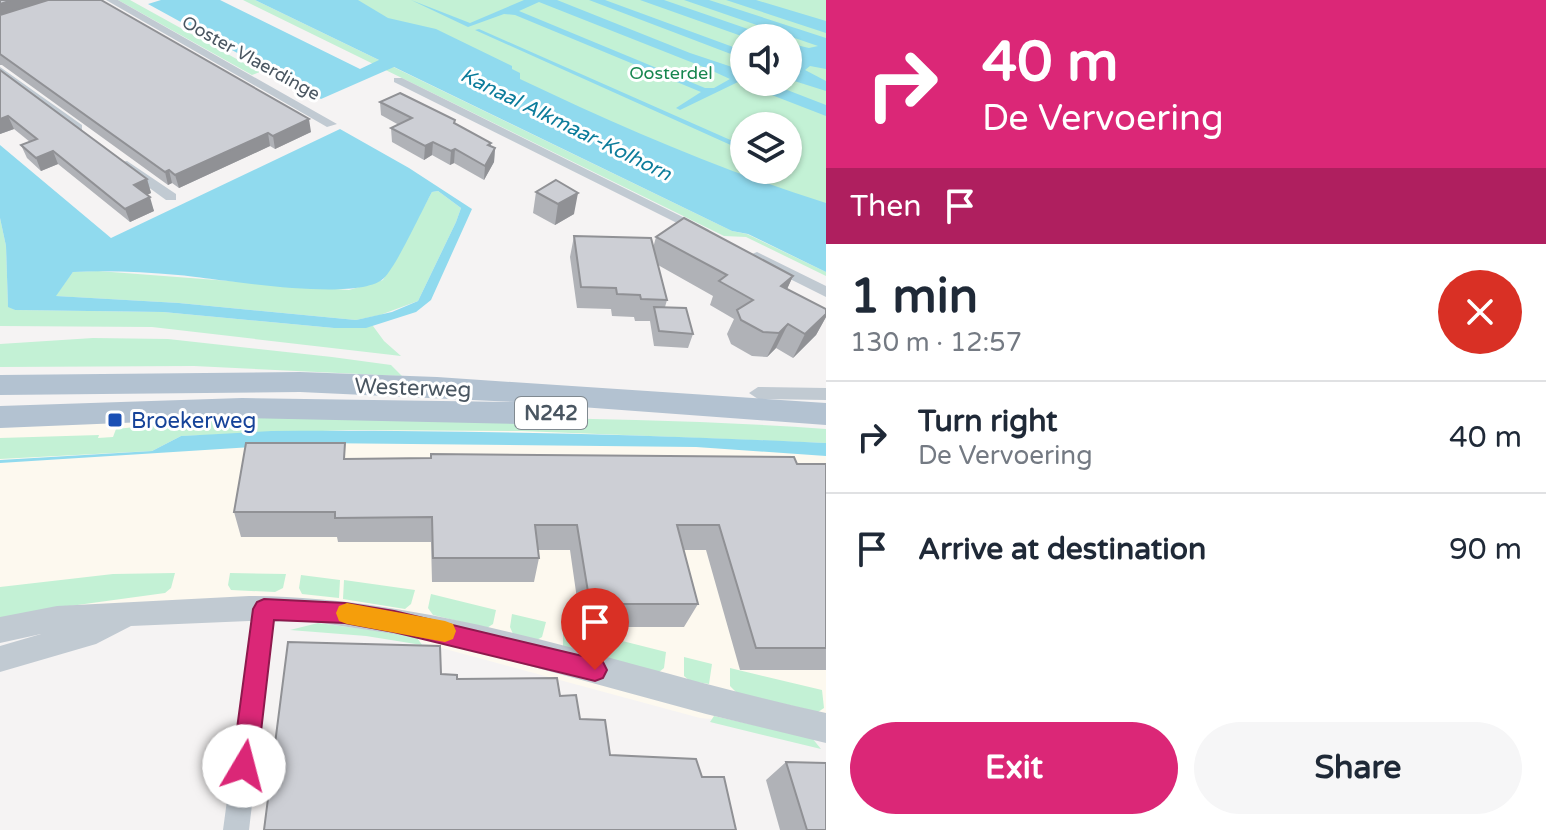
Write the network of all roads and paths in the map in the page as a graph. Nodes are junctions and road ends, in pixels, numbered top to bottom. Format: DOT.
graph roads {
  1 [pos="111,0"];
  2 [pos="0,70"];
  3 [pos="398,80"];
  4 [pos="331,124"];
  5 [pos="90,137"];
  6 [pos="122,161"];
  7 [pos="171,197"];
  8 [pos="709,233"];
  9 [pos="749,253"];
  10 [pos="826,292"];
  11 [pos="0,385"];
  12 [pos="758,393"];
  13 [pos="826,394"];
  14 [pos="826,416"];
  15 [pos="0,417"];
  16 [pos="264,609"];
  17 [pos="132,614"];
  18 [pos="0,630"];
  19 [pos="0,659"];
  20 [pos="826,728"];
  21 [pos="236,830"];
  1 -- 4 [label="street, Ooster Vlaerdinge"];
  2 -- 5 [label="street"];
  3 -- 8 [label="street"];
  6 -- 7 [label="street"];
  9 -- 10 [label="street"];
  11 -- 14 [label="main road, Westerweg / N242"];
  12 -- 13 [label="street"];
  14 -- 15 [label="main road, Westerweg / N242"];
  16 -- 17 [label="street"];
  16 -- 20 [label="street"];
  16 -- 21 [label="street"];
  17 -- 18 [label="street"];
  17 -- 19 [label="street"];
}
